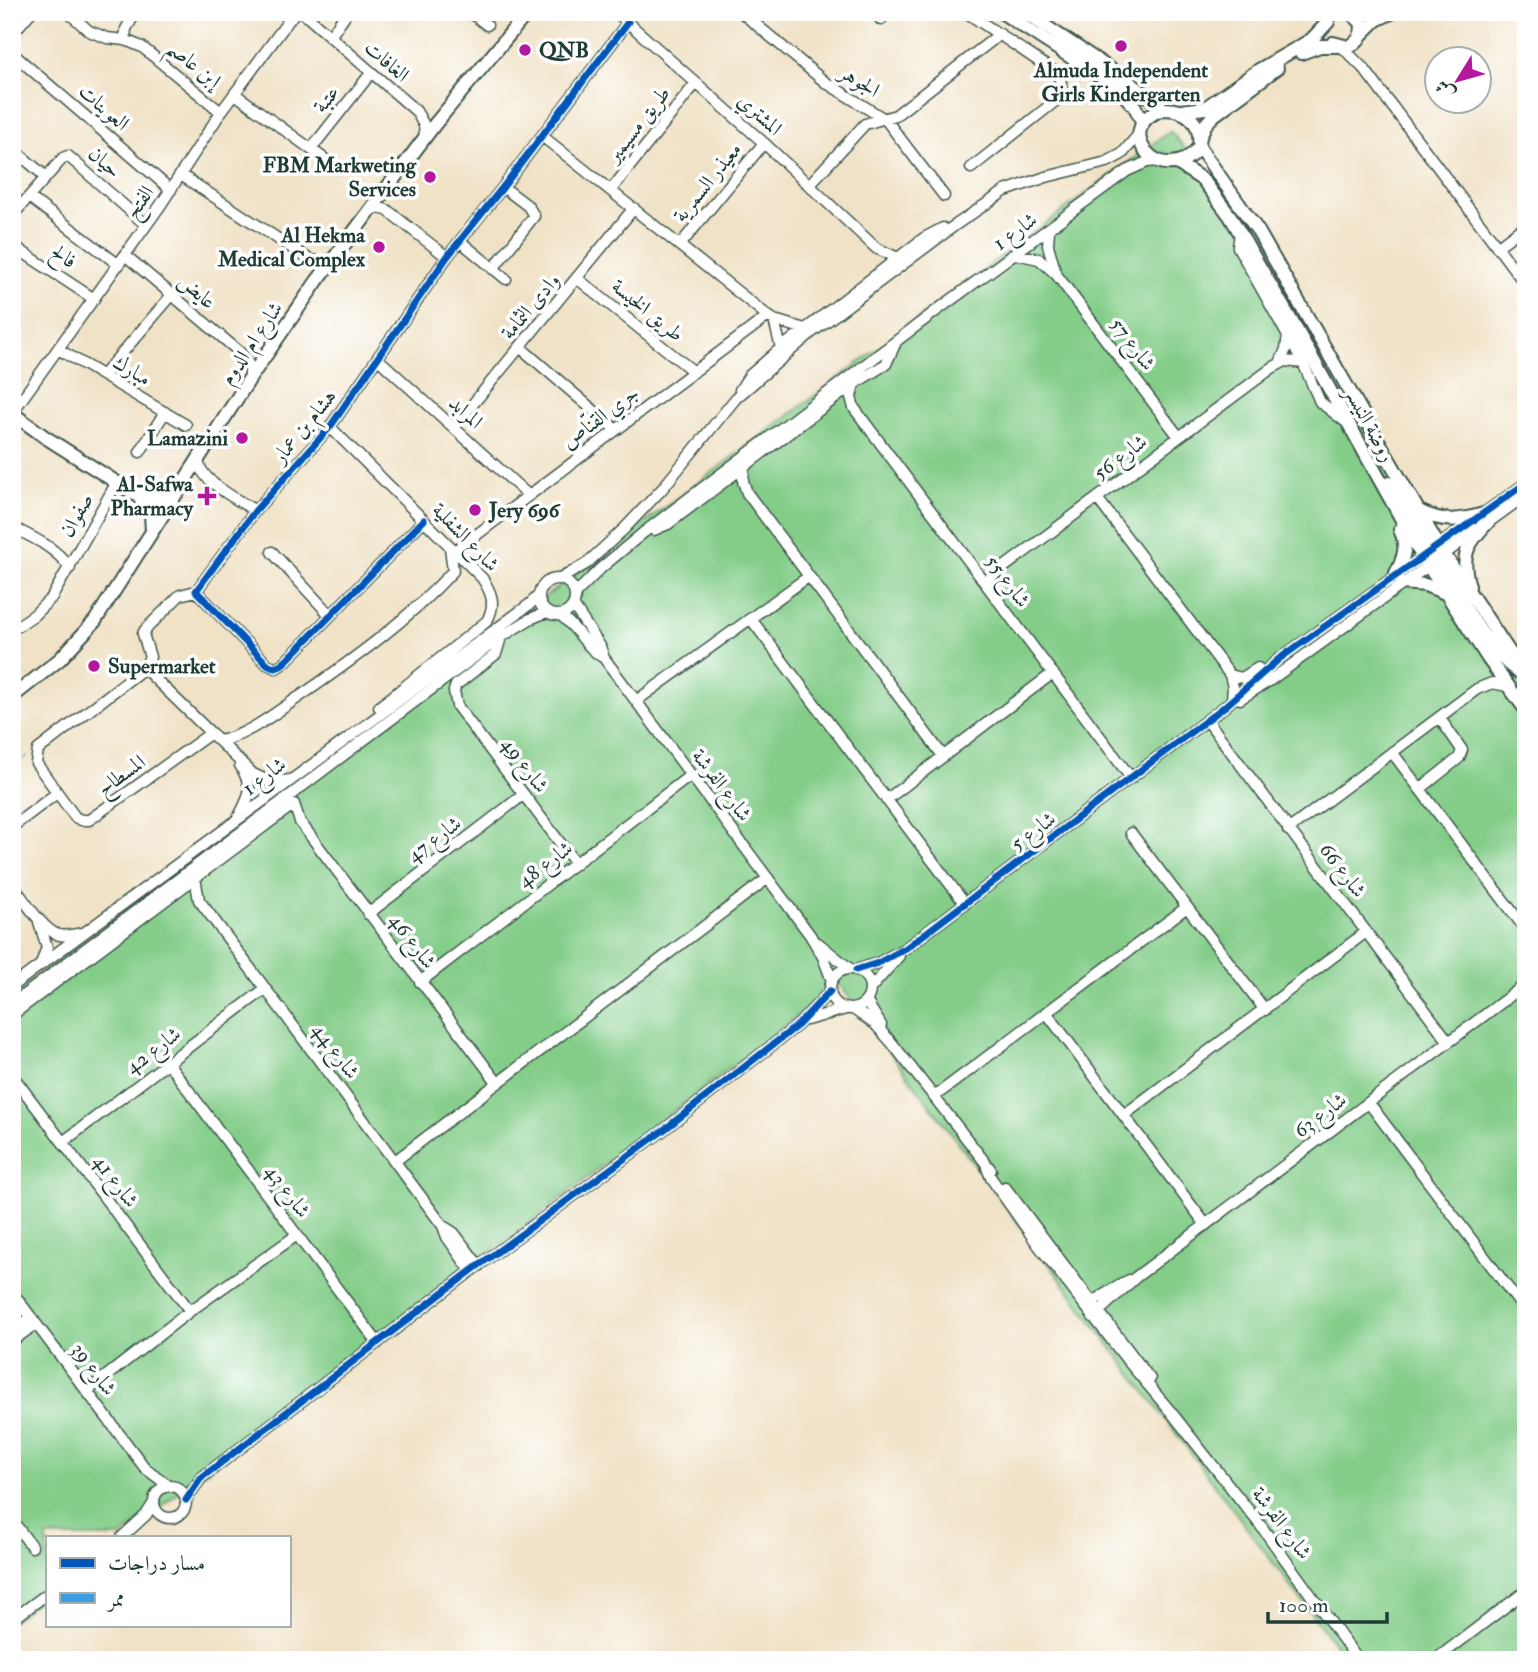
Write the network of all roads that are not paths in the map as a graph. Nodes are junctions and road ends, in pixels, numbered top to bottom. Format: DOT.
graph roads {
  1 [pos="31,12"];
  2 [pos="68,12"];
  3 [pos="136,12"];
  4 [pos="295,12"];
  5 [pos="302,12"];
  6 [pos="348,12"];
  7 [pos="470,12"];
  8 [pos="528,12"];
  9 [pos="616,12"];
  10 [pos="741,12"];
  11 [pos="966,12"];
  12 [pos="1001,12"];
  13 [pos="1024,12"];
  14 [pos="1339,12"];
  15 [pos="1375,12"];
  16 [pos="1393,12"];
  17 [pos="1352,14"];
  18 [pos="628,22"];
  19 [pos="1328,22"];
  20 [pos="487,25"];
  21 [pos="12,34"];
  22 [pos="1000,34"];
  23 [pos="330,37"];
  24 [pos="1360,38"];
  25 [pos="125,40"];
  26 [pos="1340,46"];
  27 [pos="12,53"];
  28 [pos="1365,70"];
  29 [pos="371,73"];
  30 [pos="696,83"];
  31 [pos="235,94"];
  32 [pos="1164,109"];
  33 [pos="416,111"];
  34 [pos="1181,111"];
  35 [pos="222,112"];
  36 [pos="442,115"];
  37 [pos="886,120"];
  38 [pos="1141,129"];
  39 [pos="425,136"];
  40 [pos="542,136"];
  41 [pos="1200,142"];
  42 [pos="764,143"];
  43 [pos="12,148"];
  44 [pos="311,149"];
  45 [pos="1160,161"];
  46 [pos="1177,163"];
  47 [pos="337,168"];
  48 [pos="971,168"];
  49 [pos="181,175"];
  50 [pos="46,177"];
  51 [pos="809,185"];
  52 [pos="503,187"];
  53 [pos="171,190"];
  54 [pos="611,190"];
  55 [pos="944,196"];
  56 [pos="29,197"];
  57 [pos="634,208"];
  58 [pos="368,211"];
  59 [pos="12,216"];
  60 [pos="146,225"];
  61 [pos="1526,225"];
  62 [pos="954,226"];
  63 [pos="1049,230"];
  64 [pos="1240,233"];
  65 [pos="460,241"];
  66 [pos="12,245"];
  67 [pos="681,245"];
  68 [pos="1497,247"];
  69 [pos="876,248"];
  70 [pos="1016,254"];
  71 [pos="125,255"];
  72 [pos="447,257"];
  73 [pos="898,258"];
  74 [pos="333,259"];
  75 [pos="310,260"];
  76 [pos="119,265"];
  77 [pos="493,269"];
  78 [pos="878,272"];
  79 [pos="1056,274"];
  80 [pos="506,279"];
  81 [pos="578,279"];
  82 [pos="317,281"];
  83 [pos="1526,285"];
  84 [pos="172,295"];
  85 [pos="94,299"];
  86 [pos="771,318"];
  87 [pos="805,329"];
  88 [pos="1288,335"];
  89 [pos="896,342"];
  90 [pos="521,348"];
  91 [pos="781,348"];
  92 [pos="58,349"];
  93 [pos="243,355"];
  94 [pos="265,355"];
  95 [pos="377,358"];
  96 [pos="1280,363"];
  97 [pos="1303,363"];
  98 [pos="694,372"];
  99 [pos="103,375"];
  100 [pos="250,378"];
  101 [pos="854,384"];
  102 [pos="736,398"];
  103 [pos="832,401"];
  104 [pos="854,408"];
  105 [pos="165,412"];
  106 [pos="12,413"];
  107 [pos="1347,423"];
  108 [pos="186,425"];
  109 [pos="454,427"];
  110 [pos="330,428"];
  111 [pos="615,429"];
  112 [pos="1179,437"];
  113 [pos="140,452"];
  114 [pos="198,460"];
  115 [pos="1371,463"];
  116 [pos="744,468"];
  117 [pos="117,482"];
  118 [pos="725,482"];
  119 [pos="1526,483"];
  120 [pos="178,491"];
  121 [pos="747,493"];
  122 [pos="527,495"];
  123 [pos="1526,495"];
  124 [pos="138,496"];
  125 [pos="1097,498"];
  126 [pos="1419,510"];
  127 [pos="255,511"];
  128 [pos="1486,518"];
  129 [pos="424,520"];
  130 [pos="12,527"];
  131 [pos="152,532"];
  132 [pos="643,533"];
  133 [pos="453,549"];
  134 [pos="272,552"];
  135 [pos="1433,555"];
  136 [pos="69,568"];
  137 [pos="808,577"];
  138 [pos="1399,578"];
  139 [pos="560,579"];
  140 [pos="984,582"];
  141 [pos="195,591"];
  142 [pos="1445,594"];
  143 [pos="538,596"];
  144 [pos="574,599"];
  145 [pos="1472,600"];
  146 [pos="547,612"];
  147 [pos="330,615"];
  148 [pos="560,615"];
  149 [pos="751,619"];
  150 [pos="12,630"];
  151 [pos="500,637"];
  152 [pos="604,658"];
  153 [pos="1279,659"];
  154 [pos="1489,660"];
  155 [pos="144,668"];
  156 [pos="1053,673"];
  157 [pos="1230,675"];
  158 [pos="1526,677"];
  159 [pos="456,685"];
  160 [pos="1507,686"];
  161 [pos="1477,689"];
  162 [pos="12,696"];
  163 [pos="636,701"];
  164 [pos="1228,704"];
  165 [pos="1526,710"];
  166 [pos="1439,717"];
  167 [pos="1207,720"];
  168 [pos="211,733"];
  169 [pos="220,741"];
  170 [pos="1392,752"];
  171 [pos="324,755"];
  172 [pos="234,756"];
  173 [pos="943,756"];
  174 [pos="691,775"];
  175 [pos="1131,778"];
  176 [pos="293,780"];
  177 [pos="1420,789"];
  178 [pos="57,793"];
  179 [pos="523,795"];
  180 [pos="886,800"];
  181 [pos="294,804"];
  182 [pos="282,813"];
  183 [pos="236,822"];
  184 [pos="300,822"];
  185 [pos="12,827"];
  186 [pos="1288,830"];
  187 [pos="1131,833"];
  188 [pos="576,864"];
  189 [pos="195,878"];
  190 [pos="768,878"];
  191 [pos="12,884"];
  192 [pos="179,890"];
  193 [pos="199,900"];
  194 [pos="965,904"];
  195 [pos="1187,907"];
  196 [pos="368,914"];
  197 [pos="36,915"];
  198 [pos="1526,930"];
  199 [pos="86,932"];
  200 [pos="1366,932"];
  201 [pos="810,935"];
  202 [pos="906,948"];
  203 [pos="41,965"];
  204 [pos="853,970"];
  205 [pos="420,982"];
  206 [pos="1526,984"];
  207 [pos="12,986"];
  208 [pos="831,986"];
  209 [pos="265,989"];
  210 [pos="870,989"];
  211 [pos="866,1001"];
  212 [pos="12,1004"];
  213 [pos="849,1009"];
  214 [pos="1265,1010"];
  215 [pos="1046,1012"];
  216 [pos="12,1015"];
  217 [pos="797,1025"];
  218 [pos="1449,1042"];
  219 [pos="892,1043"];
  220 [pos="168,1063"];
  221 [pos="12,1075"];
  222 [pos="497,1082"];
  223 [pos="935,1096"];
  224 [pos="1369,1102"];
  225 [pos="1124,1115"];
  226 [pos="63,1142"];
  227 [pos="395,1161"];
  228 [pos="1206,1225"];
  229 [pos="296,1235"];
  230 [pos="475,1268"];
  231 [pos="1136,1277"];
  232 [pos="12,1292"];
  233 [pos="1089,1304"];
  234 [pos="190,1311"];
  235 [pos="1526,1312"];
  236 [pos="1096,1314"];
  237 [pos="33,1320"];
  238 [pos="12,1333"];
  239 [pos="12,1341"];
  240 [pos="377,1343"];
  241 [pos="87,1391"];
  242 [pos="145,1468"];
  243 [pos="201,1478"];
  244 [pos="171,1486"];
  245 [pos="154,1499"];
  246 [pos="186,1500"];
  247 [pos="163,1517"];
  248 [pos="12,1520"];
  249 [pos="126,1534"];
  250 [pos="32,1547"];
  251 [pos="1526,1591"];
  252 [pos="46,1595"];
  253 [pos="12,1620"];
  254 [pos="1358,1660"];
  255 [pos="1435,1660"];
  1 -- 21 [label="street"];
  2 -- 25 [label="street, إبن عاصم"];
  3 -- 25 [label="street"];
  4 -- 31 [label="street, الفتح"];
  5 -- 23 [label="street, الغافات"];
  6 -- 23 [label="street"];
  7 -- 20 [label="street"];
  8 -- 36 [label="street, شارع ام الدوم"];
  9 -- 18 [label="street, المشتري"];
  10 -- 37 [label="street, الجوهر"];
  11 -- 22 [label="street"];
  12 -- 38 [label="street"];
  13 -- 32 [label="street"];
  14 -- 19 [label="street"];
  15 -- 17 [label="street"];
  16 -- 24 [label="street"];
  17 -- 24 [label="street"];
  18 -- 30 [label="street, المشتري"];
  18 -- 40 [label="street, هشام بن عمار"];
  19 -- 26 [label="street"];
  19 -- 34 [label="street"];
  22 -- 37 [label="street"];
  22 -- 48 [label="street"];
  23 -- 29 [label="street, الغافات"];
  24 -- 26 [label="street"];
  24 -- 28 [label="street"];
  25 -- 35 [label="street, إبن عاصم"];
  26 -- 28 [label="street"];
  26 -- 41 [label="street"];
  27 -- 53 [label="street, العوينات"];
  28 -- 68 [label="street"];
  29 -- 33 [label="street, الغافات"];
  29 -- 44 [label="street, عتبة"];
  30 -- 42 [label="street, المشتري"];
  30 -- 54 [label="street, طريق مسيمير"];
  31 -- 35 [label="street, الفتح"];
  31 -- 44 [label="street"];
  32 -- 34 [label="street"];
  32 -- 38 [label="street"];
  33 -- 36 [label="street, الغافات"];
  33 -- 39 [label="street, الغافات"];
  34 -- 41 [label="street"];
  35 -- 49 [label="street, الفتح"];
  36 -- 39 [label="street, شارع ام الدوم"];
  37 -- 51 [label="street"];
  37 -- 55 [label="street, الجوهر"];
  38 -- 45 [label="street"];
  38 -- 62 [label="street, شارع 1"];
  39 -- 58 [label="street, شارع ام الدوم"];
  40 -- 52 [label="street, هشام بن عمار"];
  40 -- 54 [label="street"];
  41 -- 46 [label="street"];
  41 -- 126 [label="street, روضة النيسر"];
  42 -- 51 [label="street, المشتري"];
  42 -- 67 [label="street, معيذر السمرية"];
  43 -- 50 [label="street"];
  44 -- 47 [label="street"];
  45 -- 46 [label="street"];
  45 -- 63 [label="street, شارع 1"];
  46 -- 64 [label="street, روضة النيسر"];
  49 -- 53 [label="street, الفتح"];
  49 -- 75 [label="street"];
  50 -- 56 [label="street, حيان"];
  50 -- 60 [label="street, حيان"];
  51 -- 69 [label="street, المشتري"];
  52 -- 65 [label="street, هشام بن عمار"];
  52 -- 77 [label="street"];
  53 -- 60 [label="street, الفتح"];
  54 -- 57 [label="street"];
  56 -- 59 [label="street, حيان"];
  56 -- 76 [label="street"];
  57 -- 67 [label="street"];
  57 -- 81 [label="street, وادى الثمامة"];
  58 -- 72 [label="street"];
  58 -- 74 [label="street, شارع ام الدوم"];
  60 -- 71 [label="street, الفتح"];
  61 -- 68 [label="street"];
  62 -- 73 [label="street, شارع 1"];
  62 -- 102 [label="street, شارع 1"];
  63 -- 70 [label="street, شارع 1"];
  63 -- 79 [label="street, شارع 57"];
  64 -- 88 [label="street"];
  64 -- 107 [label="street, روضة النيسر"];
  65 -- 72 [label="street, هشام بن عمار"];
  65 -- 77 [label="street"];
  66 -- 85 [label="street, فالح"];
  67 -- 86 [label="street"];
  68 -- 83 [label="street"];
  69 -- 73 [label="street, المشتري"];
  69 -- 78 [label="street"];
  70 -- 79 [label="street, شارع 57"];
  70 -- 89 [label="street, شارع 1"];
  71 -- 76 [label="street, الفتح"];
  71 -- 84 [label="street, عايض"];
  72 -- 95 [label="street, هشام بن عمار"];
  73 -- 78 [label="street, شارع 1"];
  74 -- 75 [label="street"];
  74 -- 82 [label="street, شارع ام الدوم"];
  75 -- 82 [label="street"];
  76 -- 85 [label="street, الفتح"];
  77 -- 80 [label="street"];
  78 -- 87 [label="street, شارع 1"];
  79 -- 112 [label="street, شارع 57"];
  81 -- 90 [label="street, وادى الثمامة"];
  81 -- 98 [label="street, طريق الخيسة"];
  82 -- 94 [label="street, شارع ام الدوم"];
  84 -- 93 [label="street, عايض"];
  84 -- 99 [label="street"];
  85 -- 92 [label="street, الفتح"];
  86 -- 87 [label="street"];
  86 -- 91 [label="street"];
  86 -- 98 [label="street, جري القنّاص"];
  87 -- 91 [label="street, شارع 1"];
  88 -- 96 [label="street"];
  88 -- 97 [label="street"];
  89 -- 101 [label="street, شارع 1"];
  89 -- 132 [label="street, شارع 1"];
  90 -- 109 [label="street, وادى الثمامة"];
  90 -- 111 [label="street"];
  91 -- 102 [label="street, شارع 1"];
  92 -- 99 [label="street, مبارك"];
  92 -- 106 [label="street, الفتح"];
  93 -- 94 [label="street"];
  93 -- 100 [label="street"];
  94 -- 100 [label="street, شارع ام الدوم"];
  95 -- 109 [label="street, المرابد"];
  95 -- 110 [label="street, هشام بن عمار"];
  96 -- 97 [label="street"];
  96 -- 112 [label="street, شارع 56"];
  97 -- 107 [label="street"];
  98 -- 111 [label="street, جري القنّاص"];
  99 -- 105 [label="street, مبارك"];
  100 -- 114 [label="street, شارع ام الدوم"];
  101 -- 103 [label="street, شارع 1"];
  101 -- 104 [label="street"];
  102 -- 139 [label="street, شارع 1"];
  103 -- 104 [label="street"];
  103 -- 116 [label="street, شارع 1"];
  104 -- 140 [label="street, شارع 55"];
  105 -- 108 [label="street, مبارك"];
  105 -- 113 [label="street"];
  106 -- 117 [label="street"];
  107 -- 115 [label="street, روضة النيسر"];
  109 -- 122 [label="street, المرابد"];
  110 -- 127 [label="street, هشام بن عمار"];
  110 -- 129 [label="street, شارع الشفلية"];
  111 -- 122 [label="street, جري القنّاص"];
  112 -- 125 [label="street, شارع 56"];
  114 -- 120 [label="street, شارع ام الدوم"];
  114 -- 127 [label="street"];
  115 -- 135 [label="street, روضة النيسر"];
  115 -- 138 [label="street"];
  116 -- 118 [label="street, شارع 1"];
  116 -- 121 [label="street"];
  117 -- 124 [label="street"];
  117 -- 136 [label="street, صفوان"];
  118 -- 121 [label="street"];
  118 -- 132 [label="street, شارع 1"];
  119 -- 128 [label="street"];
  120 -- 124 [label="street"];
  120 -- 131 [label="street, شارع ام الدوم"];
  121 -- 137 [label="street"];
  122 -- 133 [label="street, جري القنّاص"];
  123 -- 128 [label="street"];
  124 -- 131 [label="street"];
  125 -- 140 [label="street, شارع 56"];
  125 -- 157 [label="street"];
  126 -- 128 [label="street"];
  126 -- 135 [label="street, روضة النيسر"];
  127 -- 141 [label="street, هشام بن عمار"];
  128 -- 135 [label="street"];
  128 -- 145 [label="street"];
  129 -- 133 [label="street, شارع الشفلية"];
  129 -- 147 [label="street"];
  130 -- 136 [label="street, صفوان"];
  131 -- 162 [label="street, شارع ام الدوم"];
  132 -- 144 [label="street, شارع 1"];
  133 -- 169 [label="street"];
  133 -- 171 [label="street, شارع الشفلية"];
  134 -- 147 [label="street"];
  135 -- 138 [label="street"];
  135 -- 142 [label="street, روضة النيسر"];
  135 -- 145 [label="street, روضة النيسر"];
  135 -- 158 [label="street"];
  136 -- 150 [label="street, صفوان"];
  137 -- 149 [label="street"];
  137 -- 173 [label="street"];
  138 -- 142 [label="street"];
  138 -- 153 [label="street"];
  138 -- 164 [label="street"];
  139 -- 143 [label="street"];
  139 -- 144 [label="street"];
  140 -- 156 [label="street, شارع 55"];
  141 -- 147 [label="street"];
  141 -- 155 [label="street"];
  142 -- 154 [label="street, روضة النيسر"];
  143 -- 146 [label="street"];
  143 -- 171 [label="street, شارع 1"];
  144 -- 148 [label="street"];
  144 -- 152 [label="street, شارع الفرشة"];
  145 -- 158 [label="street, روضة النيسر"];
  146 -- 148 [label="street"];
  146 -- 151 [label="street, شارع 1"];
  148 -- 152 [label="street, شارع الفرشة"];
  149 -- 163 [label="street"];
  149 -- 180 [label="street"];
  151 -- 159 [label="street, شارع 1"];
  151 -- 212 [label="street, شارع 1"];
  152 -- 163 [label="street, شارع الفرشة"];
  153 -- 157 [label="street"];
  153 -- 164 [label="street"];
  154 -- 160 [label="street, روضة النيسر"];
  154 -- 161 [label="street"];
  155 -- 168 [label="street"];
  155 -- 178 [label="street, المسطاح"];
  156 -- 173 [label="street"];
  156 -- 175 [label="street, شارع 55"];
  157 -- 164 [label="street"];
  159 -- 179 [label="street, شارع 49"];
  160 -- 161 [label="street"];
  160 -- 165 [label="street, روضة النيسر"];
  161 -- 166 [label="street"];
  163 -- 174 [label="street, شارع الفرشة"];
  164 -- 167 [label="street, شارع 5"];
  166 -- 170 [label="street"];
  166 -- 177 [label="street"];
  167 -- 175 [label="street, شارع 5"];
  167 -- 186 [label="street, شارع 66"];
  168 -- 169 [label="street"];
  168 -- 178 [label="street, المسطاح"];
  169 -- 172 [label="street"];
  170 -- 177 [label="street"];
  170 -- 186 [label="street"];
  171 -- 176 [label="street, شارع 1"];
  172 -- 176 [label="street"];
  172 -- 183 [label="street"];
  173 -- 180 [label="street"];
  174 -- 188 [label="street, شارع 48"];
  174 -- 190 [label="street, شارع الفرشة"];
  175 -- 194 [label="street, شارع 5"];
  176 -- 183 [label="street, شارع 1"];
  177 -- 198 [label="street"];
  178 -- 185 [label="street"];
  179 -- 188 [label="street, شارع 49"];
  179 -- 196 [label="street, شارع 47"];
  180 -- 194 [label="street"];
  181 -- 182 [label="street, شارع 1"];
  181 -- 184 [label="street, شارع 46"];
  182 -- 184 [label="street, شارع 46"];
  182 -- 189 [label="street, شارع 1"];
  183 -- 199 [label="street, شارع 1"];
  184 -- 196 [label="street, شارع 46"];
  186 -- 200 [label="street, شارع 66"];
  187 -- 195 [label="street"];
  188 -- 205 [label="street, شارع 48"];
  189 -- 192 [label="street, شارع 1"];
  189 -- 193 [label="street, شارع 44"];
  190 -- 201 [label="street, شارع الفرشة"];
  190 -- 222 [label="street"];
  191 -- 197 [label="street"];
  192 -- 193 [label="street, شارع 44"];
  192 -- 216 [label="street, شارع 1"];
  193 -- 209 [label="street, شارع 44"];
  194 -- 202 [label="street, شارع 5"];
  195 -- 214 [label="street"];
  195 -- 215 [label="street"];
  196 -- 205 [label="street, شارع 46"];
  197 -- 199 [label="street"];
  197 -- 203 [label="street"];
  199 -- 203 [label="street, شارع 1"];
  200 -- 214 [label="street"];
  200 -- 218 [label="street, شارع 66"];
  201 -- 204 [label="street, شارع الفرشة"];
  201 -- 208 [label="street, شارع الفرشة"];
  202 -- 204 [label="street, شارع 5"];
  202 -- 210 [label="street, شارع 5"];
  203 -- 207 [label="street, شارع 1"];
  204 -- 208 [label="street"];
  204 -- 210 [label="street"];
  205 -- 222 [label="street, شارع 46"];
  206 -- 218 [label="street, شارع 63"];
  208 -- 213 [label="street"];
  208 -- 217 [label="street"];
  209 -- 220 [label="street, شارع 42"];
  209 -- 227 [label="street, شارع 44"];
  210 -- 211 [label="street"];
  211 -- 213 [label="street"];
  211 -- 219 [label="street, شارع الفرشة"];
  213 -- 217 [label="street"];
  213 -- 219 [label="street, شارع الفرشة"];
  214 -- 225 [label="street"];
  215 -- 223 [label="street"];
  215 -- 225 [label="street"];
  217 -- 230 [label="street"];
  218 -- 224 [label="street, شارع 63"];
  219 -- 223 [label="street, شارع الفرشة"];
  220 -- 226 [label="street, شارع 42"];
  220 -- 229 [label="street, شارع 43"];
  221 -- 226 [label="street, شارع 41"];
  222 -- 227 [label="street"];
  223 -- 233 [label="street, شارع الفرشة"];
  224 -- 228 [label="street, شارع 63"];
  224 -- 235 [label="street"];
  225 -- 228 [label="street"];
  226 -- 234 [label="street, شارع 41"];
  227 -- 230 [label="street, شارع 44"];
  228 -- 231 [label="street, شارع 63"];
  229 -- 234 [label="street"];
  229 -- 240 [label="street, شارع 43"];
  230 -- 240 [label="street"];
  231 -- 233 [label="street, شارع 63"];
  231 -- 236 [label="street, شارع 63"];
  232 -- 237 [label="street, شارع 39"];
  233 -- 236 [label="street, شارع الفرشة"];
  234 -- 241 [label="street"];
  236 -- 254 [label="street, شارع الفرشة"];
  237 -- 238 [label="street"];
  237 -- 239 [label="street"];
  237 -- 241 [label="street, شارع 39"];
  240 -- 243 [label="street"];
  241 -- 242 [label="street, شارع 39"];
  242 -- 244 [label="street, شارع 39"];
  242 -- 245 [label="street, شارع 39"];
  243 -- 244 [label="street"];
  243 -- 246 [label="street"];
  244 -- 245 [label="street"];
  244 -- 246 [label="street"];
  245 -- 247 [label="street"];
  245 -- 249 [label="street"];
  246 -- 247 [label="street"];
  247 -- 249 [label="street"];
  248 -- 250 [label="street"];
  251 -- 255 [label="street"];
  252 -- 253 [label="street"];
}
